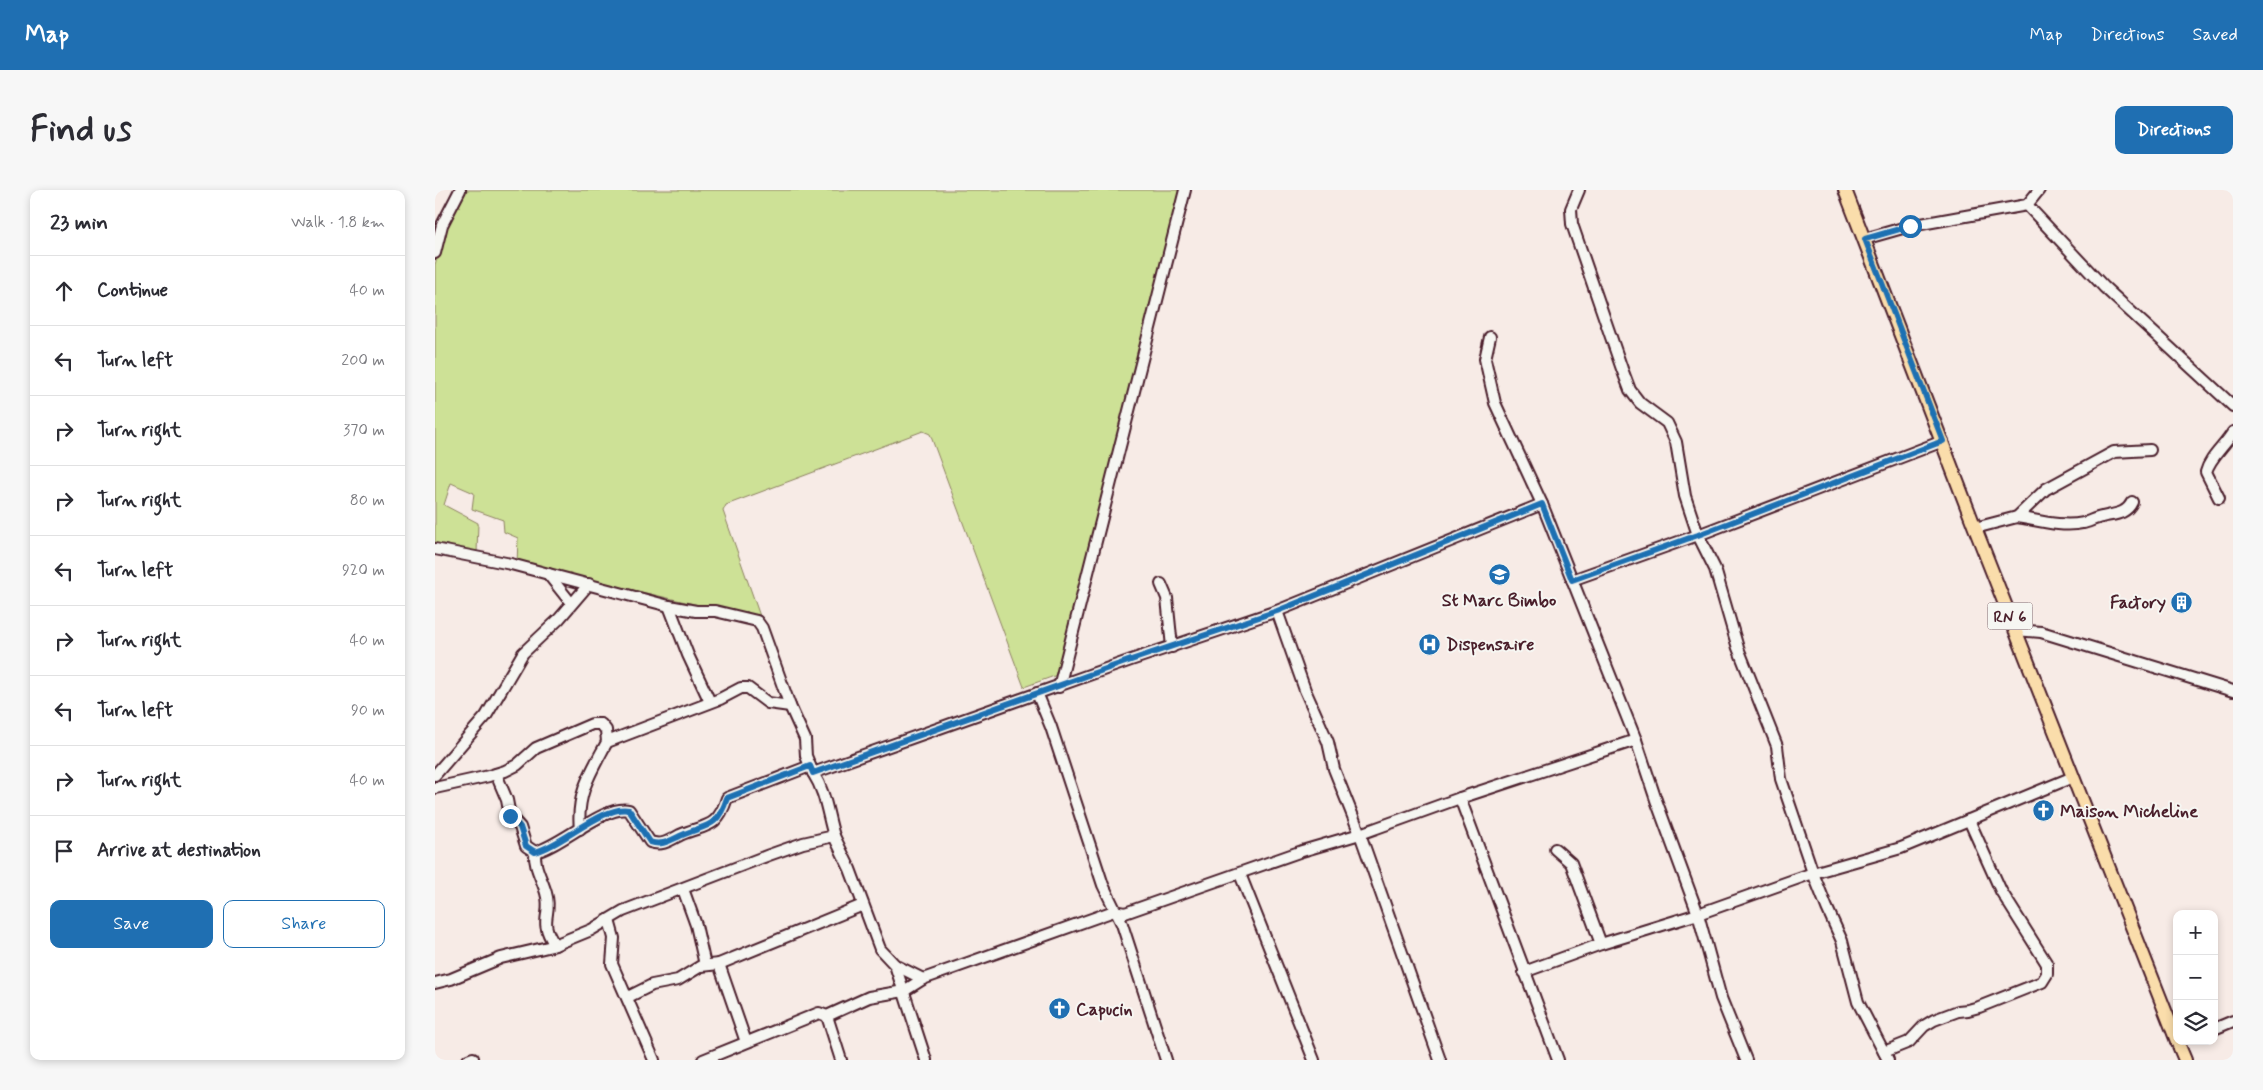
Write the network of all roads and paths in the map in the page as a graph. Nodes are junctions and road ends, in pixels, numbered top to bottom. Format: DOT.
graph roads {
  1 [pos="460,190"];
  2 [pos="1185,190"];
  3 [pos="1579,190"];
  4 [pos="1845,190"];
  5 [pos="2039,190"];
  6 [pos="2027,206"];
  7 [pos="1865,239"];
  8 [pos="435,253"];
  9 [pos="1490,337"];
  10 [pos="2233,406"];
  11 [pos="2233,432"];
  12 [pos="1943,441"];
  13 [pos="2150,450"];
  14 [pos="2219,498"];
  15 [pos="2132,502"];
  16 [pos="1542,504"];
  17 [pos="2017,516"];
  18 [pos="1975,528"];
  19 [pos="1698,535"];
  20 [pos="435,549"];
  21 [pos="548,574"];
  22 [pos="1572,580"];
  23 [pos="589,584"];
  24 [pos="1161,584"];
  25 [pos="571,603"];
  26 [pos="669,606"];
  27 [pos="1277,611"];
  28 [pos="2015,630"];
  29 [pos="1172,647"];
  30 [pos="1059,687"];
  31 [pos="2233,691"];
  32 [pos="1037,693"];
  33 [pos="710,702"];
  34 [pos="790,706"];
  35 [pos="1636,740"];
  36 [pos="607,742"];
  37 [pos="811,770"];
  38 [pos="496,774"];
  39 [pos="435,775"];
  40 [pos="2073,777"];
  41 [pos="435,788"];
  42 [pos="1461,798"];
  43 [pos="1969,820"];
  44 [pos="580,829"];
  45 [pos="1360,834"];
  46 [pos="834,836"];
  47 [pos="1555,849"];
  48 [pos="535,852"];
  49 [pos="1813,873"];
  50 [pos="1240,874"];
  51 [pos="683,889"];
  52 [pos="863,905"];
  53 [pos="1114,911"];
  54 [pos="1698,914"];
  55 [pos="609,920"];
  56 [pos="1601,944"];
  57 [pos="555,945"];
  58 [pos="719,964"];
  59 [pos="895,965"];
  60 [pos="705,966"];
  61 [pos="1524,972"];
  62 [pos="923,979"];
  63 [pos="435,982"];
  64 [pos="904,991"];
  65 [pos="628,997"];
  66 [pos="827,1016"];
  67 [pos="2233,1021"];
  68 [pos="2173,1027"];
  69 [pos="2218,1027"];
  70 [pos="746,1042"];
  71 [pos="2180,1045"];
  72 [pos="1886,1056"];
  73 [pos="654,1060"];
  74 [pos="703,1060"];
  75 [pos="841,1060"];
  76 [pos="926,1060"];
  77 [pos="1166,1060"];
  78 [pos="1314,1060"];
  79 [pos="1440,1060"];
  80 [pos="1558,1060"];
  81 [pos="1746,1060"];
  82 [pos="2185,1060"];
  1 -- 8 [label="street"];
  2 -- 30 [label="street"];
  3 -- 19 [label="street"];
  4 -- 7 [label="main road, RN 6"];
  5 -- 6 [label="street"];
  6 -- 7 [label="street"];
  6 -- 10 [label="street"];
  7 -- 12 [label="main road, RN 6"];
  9 -- 16 [label="street"];
  11 -- 14 [label="street"];
  12 -- 18 [label="main road, RN 6"];
  12 -- 19 [label="street"];
  13 -- 17 [label="street"];
  15 -- 17 [label="street"];
  16 -- 22 [label="street"];
  16 -- 27 [label="street"];
  17 -- 18 [label="street"];
  18 -- 28 [label="main road, RN 6"];
  19 -- 22 [label="street"];
  19 -- 49 [label="street"];
  20 -- 21 [label="street"];
  21 -- 23 [label="street"];
  21 -- 25 [label="street"];
  22 -- 35 [label="street"];
  23 -- 25 [label="street"];
  23 -- 26 [label="street"];
  24 -- 29 [label="street"];
  25 -- 39 [label="street"];
  26 -- 33 [label="street"];
  26 -- 34 [label="street"];
  27 -- 29 [label="street"];
  27 -- 45 [label="street"];
  28 -- 31 [label="street"];
  28 -- 40 [label="main road, RN 6"];
  29 -- 30 [label="street"];
  30 -- 32 [label="street"];
  32 -- 37 [label="street"];
  32 -- 53 [label="street"];
  33 -- 34 [label="street"];
  33 -- 36 [label="street"];
  34 -- 37 [label="street"];
  35 -- 42 [label="street"];
  35 -- 54 [label="street"];
  36 -- 38 [label="street"];
  36 -- 44 [label="street"];
  37 -- 44 [label="street"];
  37 -- 46 [label="street"];
  38 -- 41 [label="street"];
  38 -- 48 [label="street"];
  40 -- 43 [label="street"];
  40 -- 68 [label="main road, RN 6"];
  42 -- 45 [label="street"];
  42 -- 61 [label="street"];
  43 -- 49 [label="street"];
  43 -- 72 [label="street"];
  44 -- 48 [label="street"];
  45 -- 50 [label="street"];
  45 -- 79 [label="street"];
  46 -- 51 [label="street"];
  46 -- 52 [label="street"];
  47 -- 56 [label="street"];
  48 -- 57 [label="street"];
  49 -- 54 [label="street"];
  49 -- 72 [label="street"];
  50 -- 53 [label="street"];
  50 -- 78 [label="street"];
  51 -- 55 [label="street"];
  51 -- 60 [label="street"];
  52 -- 58 [label="street"];
  52 -- 59 [label="street"];
  53 -- 62 [label="street"];
  53 -- 77 [label="street"];
  54 -- 56 [label="street"];
  54 -- 81 [label="street"];
  55 -- 57 [label="street"];
  55 -- 65 [label="street"];
  56 -- 61 [label="street"];
  57 -- 63 [label="street"];
  58 -- 60 [label="street"];
  58 -- 70 [label="street"];
  59 -- 62 [label="street"];
  59 -- 64 [label="street"];
  60 -- 65 [label="street"];
  61 -- 80 [label="street"];
  62 -- 64 [label="street"];
  64 -- 66 [label="street"];
  64 -- 76 [label="street"];
  65 -- 73 [label="street"];
  66 -- 70 [label="street"];
  66 -- 75 [label="street"];
  67 -- 69 [label="street"];
  70 -- 74 [label="street"];
  71 -- 82 [label="main road, RN 6"];
}
